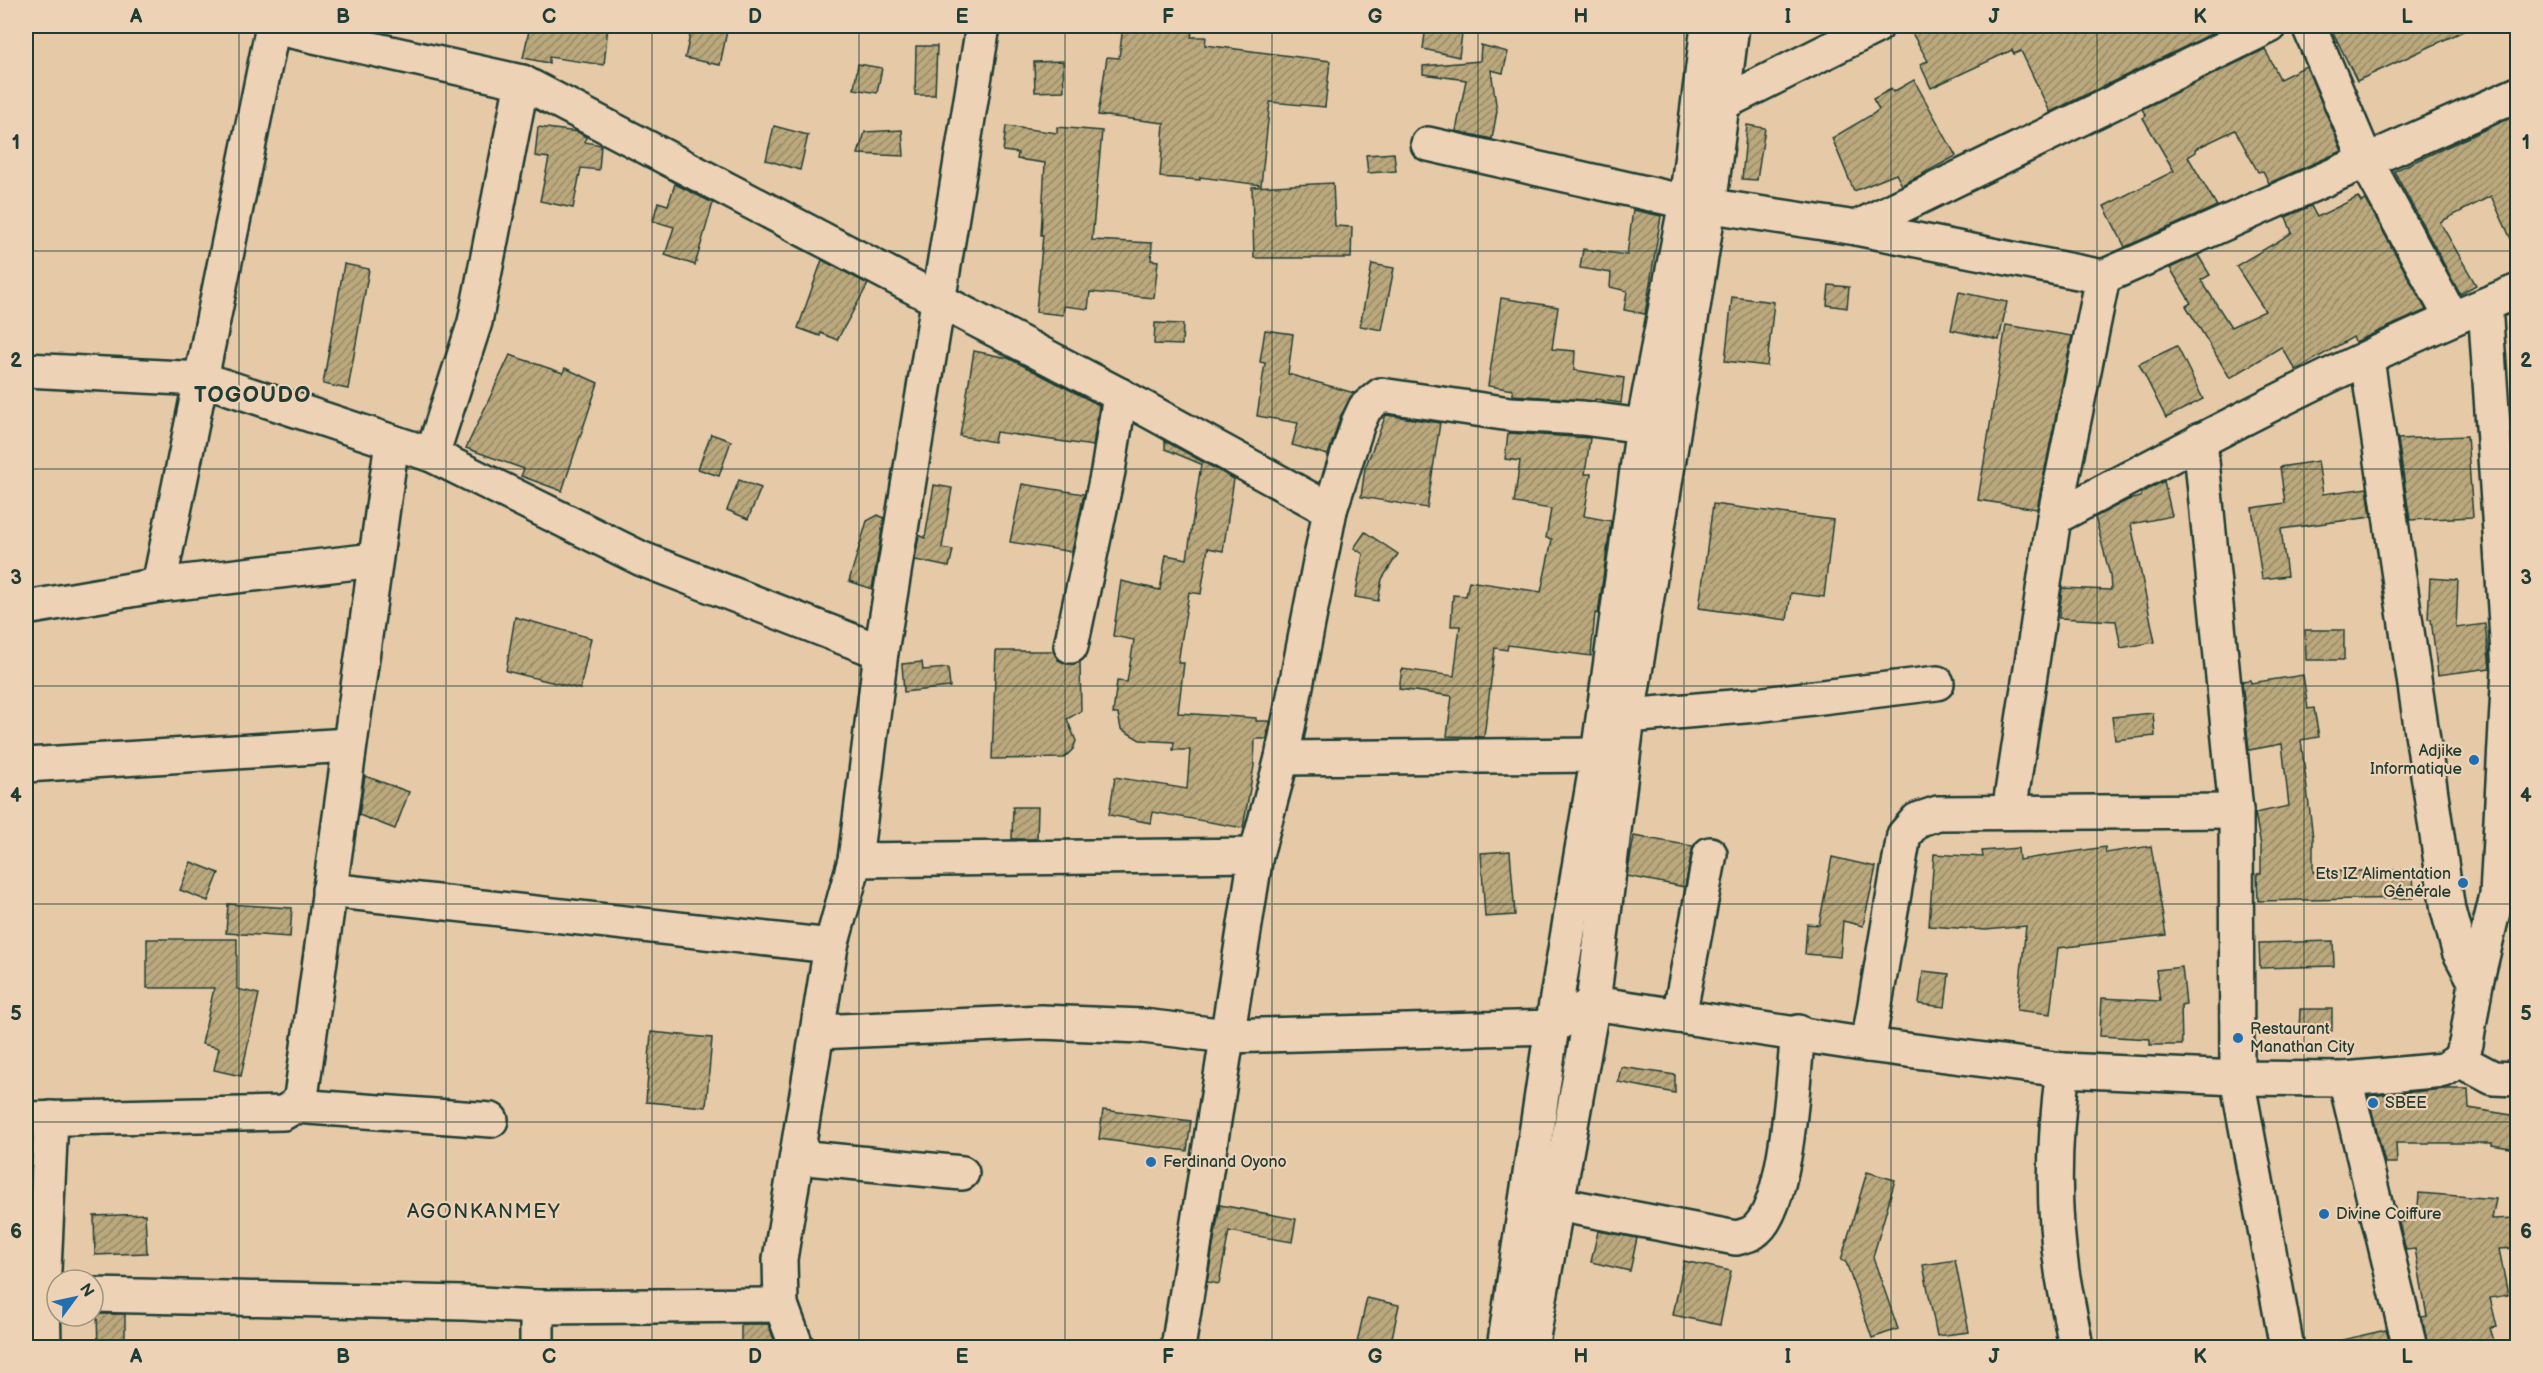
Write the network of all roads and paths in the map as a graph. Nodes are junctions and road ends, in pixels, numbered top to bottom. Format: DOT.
graph roads {
  1 [pos="273,26"];
  2 [pos="983,26"];
  3 [pos="1708,26"];
  4 [pos="1732,26"];
  5 [pos="1877,26"];
  6 [pos="2270,26"];
  7 [pos="2309,26"];
  8 [pos="522,82"];
  9 [pos="2517,94"];
  10 [pos="1721,104"];
  11 [pos="1428,144"];
  12 [pos="2367,163"];
  13 [pos="1698,204"];
  14 [pos="1856,228"];
  15 [pos="2103,277"];
  16 [pos="2517,291"];
  17 [pos="939,301"];
  18 [pos="2485,304"];
  19 [pos="2451,317"];
  20 [pos="2367,359"];
  21 [pos="26,370"];
  22 [pos="202,379"];
  23 [pos="1120,395"];
  24 [pos="1643,426"];
  25 [pos="2200,440"];
  26 [pos="392,441"];
  27 [pos="432,455"];
  28 [pos="1330,510"];
  29 [pos="2054,518"];
  30 [pos="374,560"];
  31 [pos="159,585"];
  32 [pos="26,608"];
  33 [pos="1071,645"];
  34 [pos="881,652"];
  35 [pos="2513,670"];
  36 [pos="1936,683"];
  37 [pos="1628,716"];
  38 [pos="349,746"];
  39 [pos="1598,755"];
  40 [pos="1282,758"];
  41 [pos="26,765"];
  42 [pos="2236,811"];
  43 [pos="2009,812"];
  44 [pos="1710,854"];
  45 [pos="1256,855"];
  46 [pos="855,860"];
  47 [pos="329,890"];
  48 [pos="831,946"];
  49 [pos="2476,983"];
  50 [pos="1593,1003"];
  51 [pos="1679,1016"];
  52 [pos="1552,1027"];
  53 [pos="818,1032"];
  54 [pos="1798,1032"];
  55 [pos="1227,1036"];
  56 [pos="1868,1045"];
  57 [pos="2459,1060"];
  58 [pos="2063,1070"];
  59 [pos="2237,1078"];
  60 [pos="2345,1079"];
  61 [pos="2517,1079"];
  62 [pos="295,1106"];
  63 [pos="38,1119"];
  64 [pos="491,1120"];
  65 [pos="797,1157"];
  66 [pos="962,1173"];
  67 [pos="1557,1204"];
  68 [pos="48,1268"];
  69 [pos="105,1295"];
  70 [pos="782,1305"];
  71 [pos="537,1308"];
  72 [pos="46,1328"];
  73 [pos="44,1347"];
  74 [pos="537,1347"];
  75 [pos="797,1347"];
  76 [pos="1178,1347"];
  77 [pos="1504,1347"];
  78 [pos="1531,1347"];
  79 [pos="2076,1347"];
  80 [pos="2287,1347"];
  81 [pos="2410,1347"];
  1 -- 8 [label="street"];
  1 -- 22 [label="street"];
  2 -- 17 [label="street"];
  3 -- 13 [label="street"];
  4 -- 10 [label="street"];
  5 -- 10 [label="street"];
  6 -- 14 [label="street"];
  7 -- 12 [label="street"];
  8 -- 17 [label="street"];
  8 -- 27 [label="street"];
  9 -- 12 [label="street"];
  10 -- 13 [label="street"];
  11 -- 13 [label="street"];
  12 -- 15 [label="street"];
  12 -- 19 [label="street"];
  13 -- 14 [label="street"];
  13 -- 24 [label="street"];
  13 -- 37 [label="street"];
  14 -- 15 [label="street"];
  15 -- 29 [label="street"];
  16 -- 18 [label="street"];
  17 -- 23 [label="street"];
  17 -- 34 [label="street"];
  18 -- 19 [label="street"];
  18 -- 35 [label="street"];
  19 -- 20 [label="street"];
  20 -- 25 [label="street"];
  20 -- 49 [label="street"];
  21 -- 22 [label="street"];
  22 -- 26 [label="street"];
  22 -- 31 [label="street"];
  23 -- 28 [label="street"];
  23 -- 33 [label="street"];
  24 -- 28 [label="street"];
  24 -- 39 [label="street"];
  25 -- 29 [label="street"];
  25 -- 42 [label="street"];
  26 -- 27 [label="street"];
  26 -- 30 [label="street"];
  27 -- 34 [label="street"];
  28 -- 40 [label="street"];
  29 -- 43 [label="street"];
  30 -- 31 [label="street"];
  30 -- 38 [label="street"];
  31 -- 32 [label="street"];
  34 -- 46 [label="street"];
  35 -- 49 [label="street"];
  36 -- 37 [label="street"];
  37 -- 50 [label="street"];
  38 -- 41 [label="street"];
  38 -- 47 [label="street"];
  39 -- 40 [label="street"];
  39 -- 52 [label="street"];
  40 -- 45 [label="street"];
  42 -- 43 [label="street"];
  42 -- 59 [label="street"];
  43 -- 56 [label="street"];
  44 -- 51 [label="street"];
  45 -- 46 [label="street"];
  45 -- 55 [label="street"];
  46 -- 48 [label="street"];
  47 -- 48 [label="street"];
  47 -- 62 [label="street"];
  48 -- 53 [label="street"];
  49 -- 57 [label="street"];
  50 -- 51 [label="street"];
  50 -- 52 [label="street"];
  50 -- 67 [label="street"];
  51 -- 54 [label="street"];
  52 -- 55 [label="street"];
  52 -- 77 [label="street"];
  53 -- 55 [label="street"];
  53 -- 65 [label="street"];
  54 -- 56 [label="street"];
  54 -- 67 [label="street"];
  55 -- 76 [label="street"];
  56 -- 58 [label="street"];
  57 -- 60 [label="street"];
  57 -- 61 [label="street"];
  58 -- 59 [label="street"];
  58 -- 79 [label="street"];
  59 -- 60 [label="street"];
  59 -- 80 [label="street"];
  60 -- 81 [label="street"];
  62 -- 63 [label="street"];
  62 -- 64 [label="street"];
  63 -- 68 [label="street"];
  65 -- 66 [label="street"];
  65 -- 70 [label="street"];
  67 -- 78 [label="street"];
  69 -- 71 [label="street"];
  70 -- 71 [label="street"];
  70 -- 75 [label="street"];
  71 -- 74 [label="street"];
  72 -- 73 [label="street"];
}
